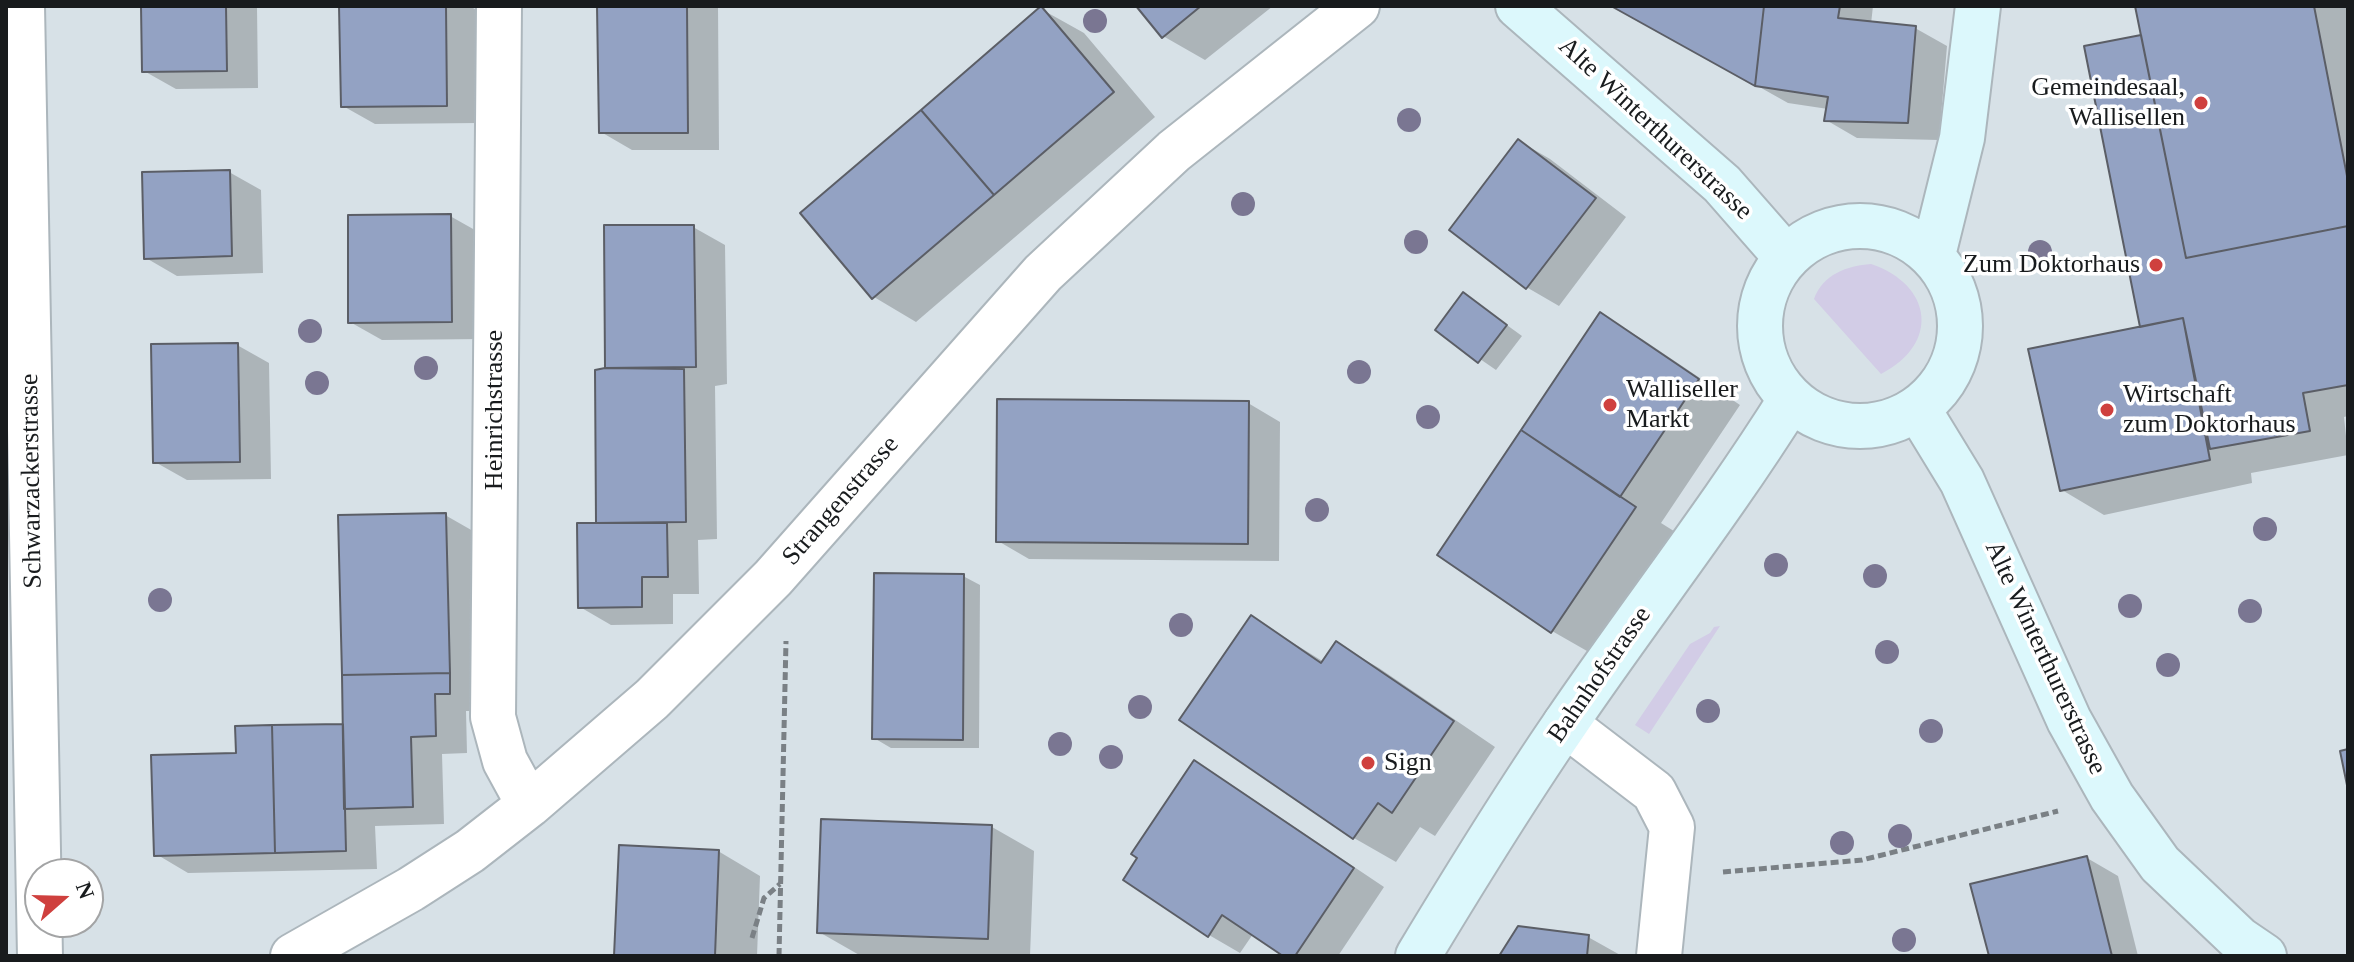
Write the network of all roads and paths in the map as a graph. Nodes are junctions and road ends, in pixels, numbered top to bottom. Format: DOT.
graph roads {
  1 [pos="22,6"];
  2 [pos="499,6"];
  3 [pos="1357,6"];
  4 [pos="1518,6"];
  5 [pos="1978,6"];
  6 [pos="1933,255"];
  7 [pos="1786,257"];
  8 [pos="1791,399"];
  9 [pos="1918,409"];
  10 [pos="787,628"];
  11 [pos="1565,724"];
  12 [pos="529,805"];
  13 [pos="2066,809"];
  14 [pos="1710,872"];
  15 [pos="781,883"];
  16 [pos="752,938"];
  17 [pos="2242,950"];
  18 [pos="40,956"];
  19 [pos="293,956"];
  20 [pos="779,956"];
  21 [pos="1418,956"];
  22 [pos="1659,956"];
  1 -- 18 [label="street, Schwarzackerstrasse"];
  2 -- 12 [label="street, Heinrichstrasse"];
  3 -- 12 [label="street, Strangenstrasse"];
  4 -- 7 [label="main road, Alte Winterthurerstrasse"];
  5 -- 6 [label="main road"];
  6 -- 7 [label="main road"];
  6 -- 9 [label="main road"];
  7 -- 8 [label="main road"];
  8 -- 9 [label="main road"];
  8 -- 11 [label="main road, Bahnhofstrasse"];
  9 -- 17 [label="main road, Alte Winterthurerstrasse"];
  10 -- 15 [label="path"];
  11 -- 21 [label="main road, Bahnhofstrasse"];
  11 -- 22 [label="street"];
  12 -- 19 [label="street, Strangenstrasse"];
  13 -- 14 [label="path"];
  15 -- 16 [label="path"];
  15 -- 20 [label="path"];
}
